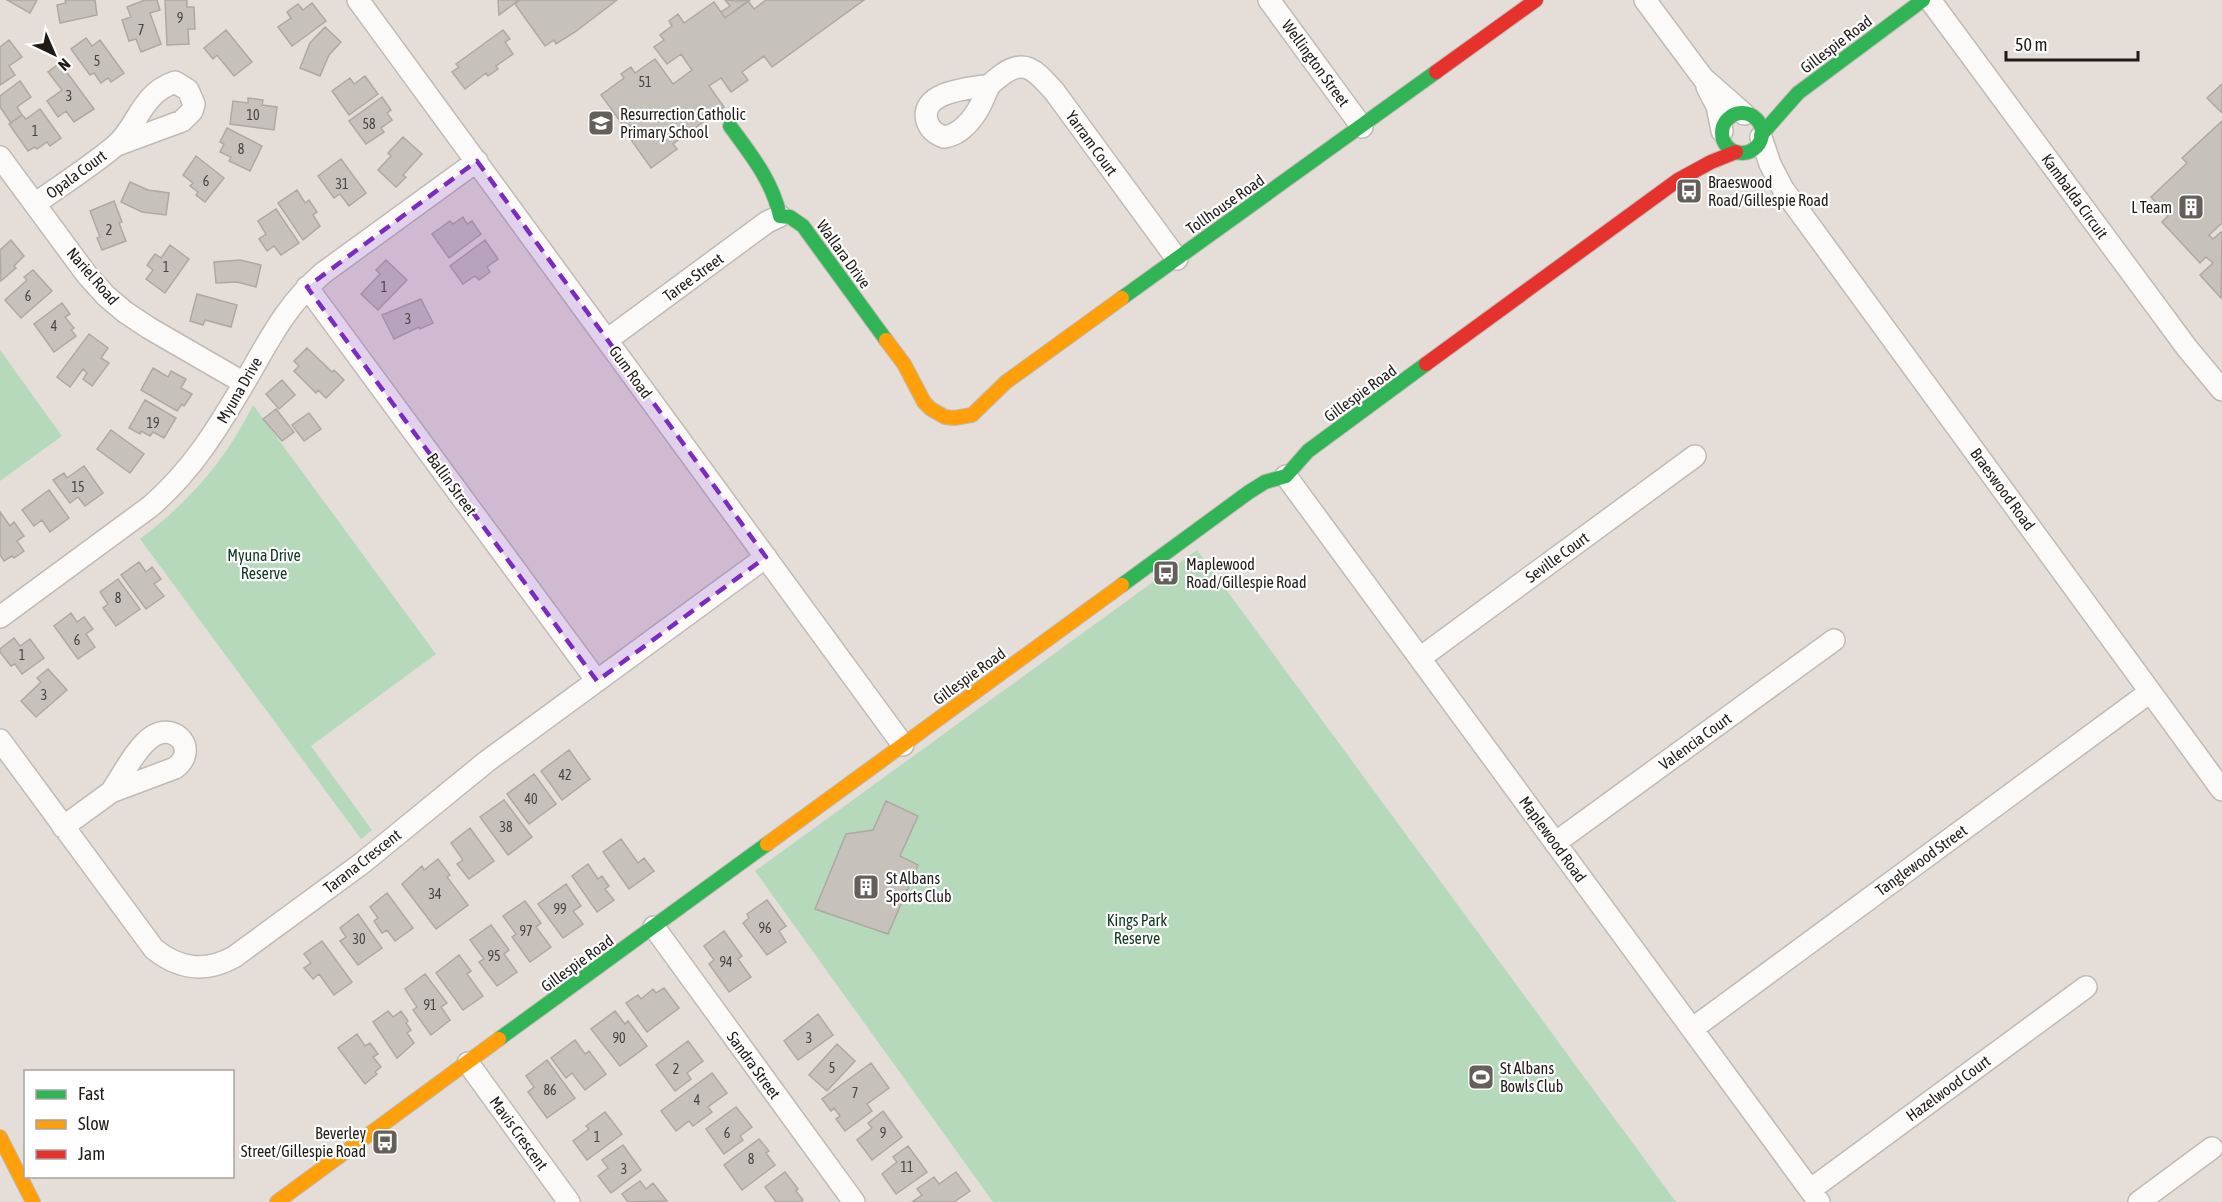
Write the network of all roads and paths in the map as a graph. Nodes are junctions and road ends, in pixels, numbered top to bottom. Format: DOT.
graph roads {
  1 [pos="358,0"];
  2 [pos="1269,0"];
  3 [pos="1536,0"];
  4 [pos="1645,0"];
  5 [pos="1923,0"];
  6 [pos="1930,0"];
  7 [pos="1702,78"];
  8 [pos="990,85"];
  9 [pos="1798,93"];
  10 [pos="1756,111"];
  11 [pos="730,126"];
  12 [pos="1362,127"];
  13 [pos="1722,134"];
  14 [pos="1761,136"];
  15 [pos="117,145"];
  16 [pos="1738,152"];
  17 [pos="0,157"];
  18 [pos="477,161"];
  19 [pos="1678,180"];
  20 [pos="1783,189"];
  21 [pos="35,204"];
  22 [pos="780,216"];
  23 [pos="1177,259"];
  24 [pos="307,287"];
  25 [pos="607,340"];
  26 [pos="244,383"];
  27 [pos="2222,390"];
  28 [pos="931,409"];
  29 [pos="1695,456"];
  30 [pos="1286,476"];
  31 [pos="766,556"];
  32 [pos="0,617"];
  33 [pos="1834,640"];
  34 [pos="1420,658"];
  35 [pos="597,681"];
  36 [pos="2150,692"];
  37 [pos="0,740"];
  38 [pos="903,745"];
  39 [pos="2222,790"];
  40 [pos="111,792"];
  41 [pos="63,827"];
  42 [pos="1555,843"];
  43 [pos="654,927"];
  44 [pos="2086,987"];
  45 [pos="1692,1029"];
  46 [pos="468,1064"];
  47 [pos="0,1137"];
  48 [pos="2212,1148"];
  49 [pos="1814,1196"];
  50 [pos="848,1200"];
  51 [pos="33,1202"];
  52 [pos="278,1202"];
  53 [pos="569,1202"];
  54 [pos="2139,1202"];
  1 -- 18 [label="street, Gum Road"];
  2 -- 12 [label="street, Wellington Street"];
  3 -- 12 [label="street, Tollhouse Road"];
  4 -- 7 [label="street"];
  5 -- 9 [label="street, Gillespie Road"];
  6 -- 27 [label="street, Kambalda Circuit"];
  7 -- 10 [label="street"];
  7 -- 13 [label="street"];
  8 -- 23 [label="street, Yarram Court"];
  9 -- 10 [label="street, Gillespie Road"];
  9 -- 14 [label="street, Gillespie Road"];
  10 -- 13 [label="street"];
  10 -- 14 [label="street"];
  11 -- 22 [label="street"];
  12 -- 23 [label="street, Tollhouse Road"];
  13 -- 16 [label="street"];
  13 -- 19 [label="street, Gillespie Road"];
  14 -- 16 [label="street"];
  14 -- 20 [label="street, Braeswood Road"];
  15 -- 21 [label="street, Opala Court"];
  16 -- 19 [label="street, Gillespie Road"];
  16 -- 20 [label="street, Braeswood Road"];
  17 -- 21 [label="street, Nariel Road"];
  18 -- 24 [label="street, Myuna Drive"];
  18 -- 25 [label="street, Gum Road"];
  19 -- 30 [label="street, Gillespie Road"];
  20 -- 36 [label="street, Braeswood Road"];
  21 -- 26 [label="street, Nariel Road"];
  22 -- 25 [label="street, Taree Street"];
  22 -- 28 [label="street, Wallara Drive"];
  23 -- 28 [label="street, Tollhouse Road"];
  24 -- 26 [label="street, Myuna Drive"];
  24 -- 35 [label="street, Ballin Street"];
  25 -- 31 [label="street, Gum Road"];
  26 -- 32 [label="street, Myuna Drive"];
  29 -- 34 [label="street, Seville Court"];
  30 -- 34 [label="street, Maplewood Road"];
  30 -- 38 [label="street, Gillespie Road"];
  31 -- 35 [label="street, Tarana Crescent"];
  31 -- 38 [label="street, Gum Road"];
  33 -- 42 [label="street, Valencia Court"];
  34 -- 42 [label="street, Maplewood Road"];
  35 -- 41 [label="street, Tarana Crescent"];
  36 -- 39 [label="street, Braeswood Road"];
  36 -- 45 [label="street, Tanglewood Street"];
  37 -- 41 [label="street, Tarana Crescent"];
  38 -- 43 [label="street, Gillespie Road"];
  40 -- 41 [label="street"];
  42 -- 45 [label="street, Maplewood Road"];
  43 -- 46 [label="street, Gillespie Road"];
  43 -- 50 [label="street, Sandra Street"];
  44 -- 49 [label="street, Hazelwood Court"];
  45 -- 49 [label="street, Maplewood Road"];
  46 -- 52 [label="street, Gillespie Road"];
  46 -- 53 [label="street, Mavis Crescent"];
  47 -- 51 [label="street"];
  48 -- 54 [label="street"];
}
